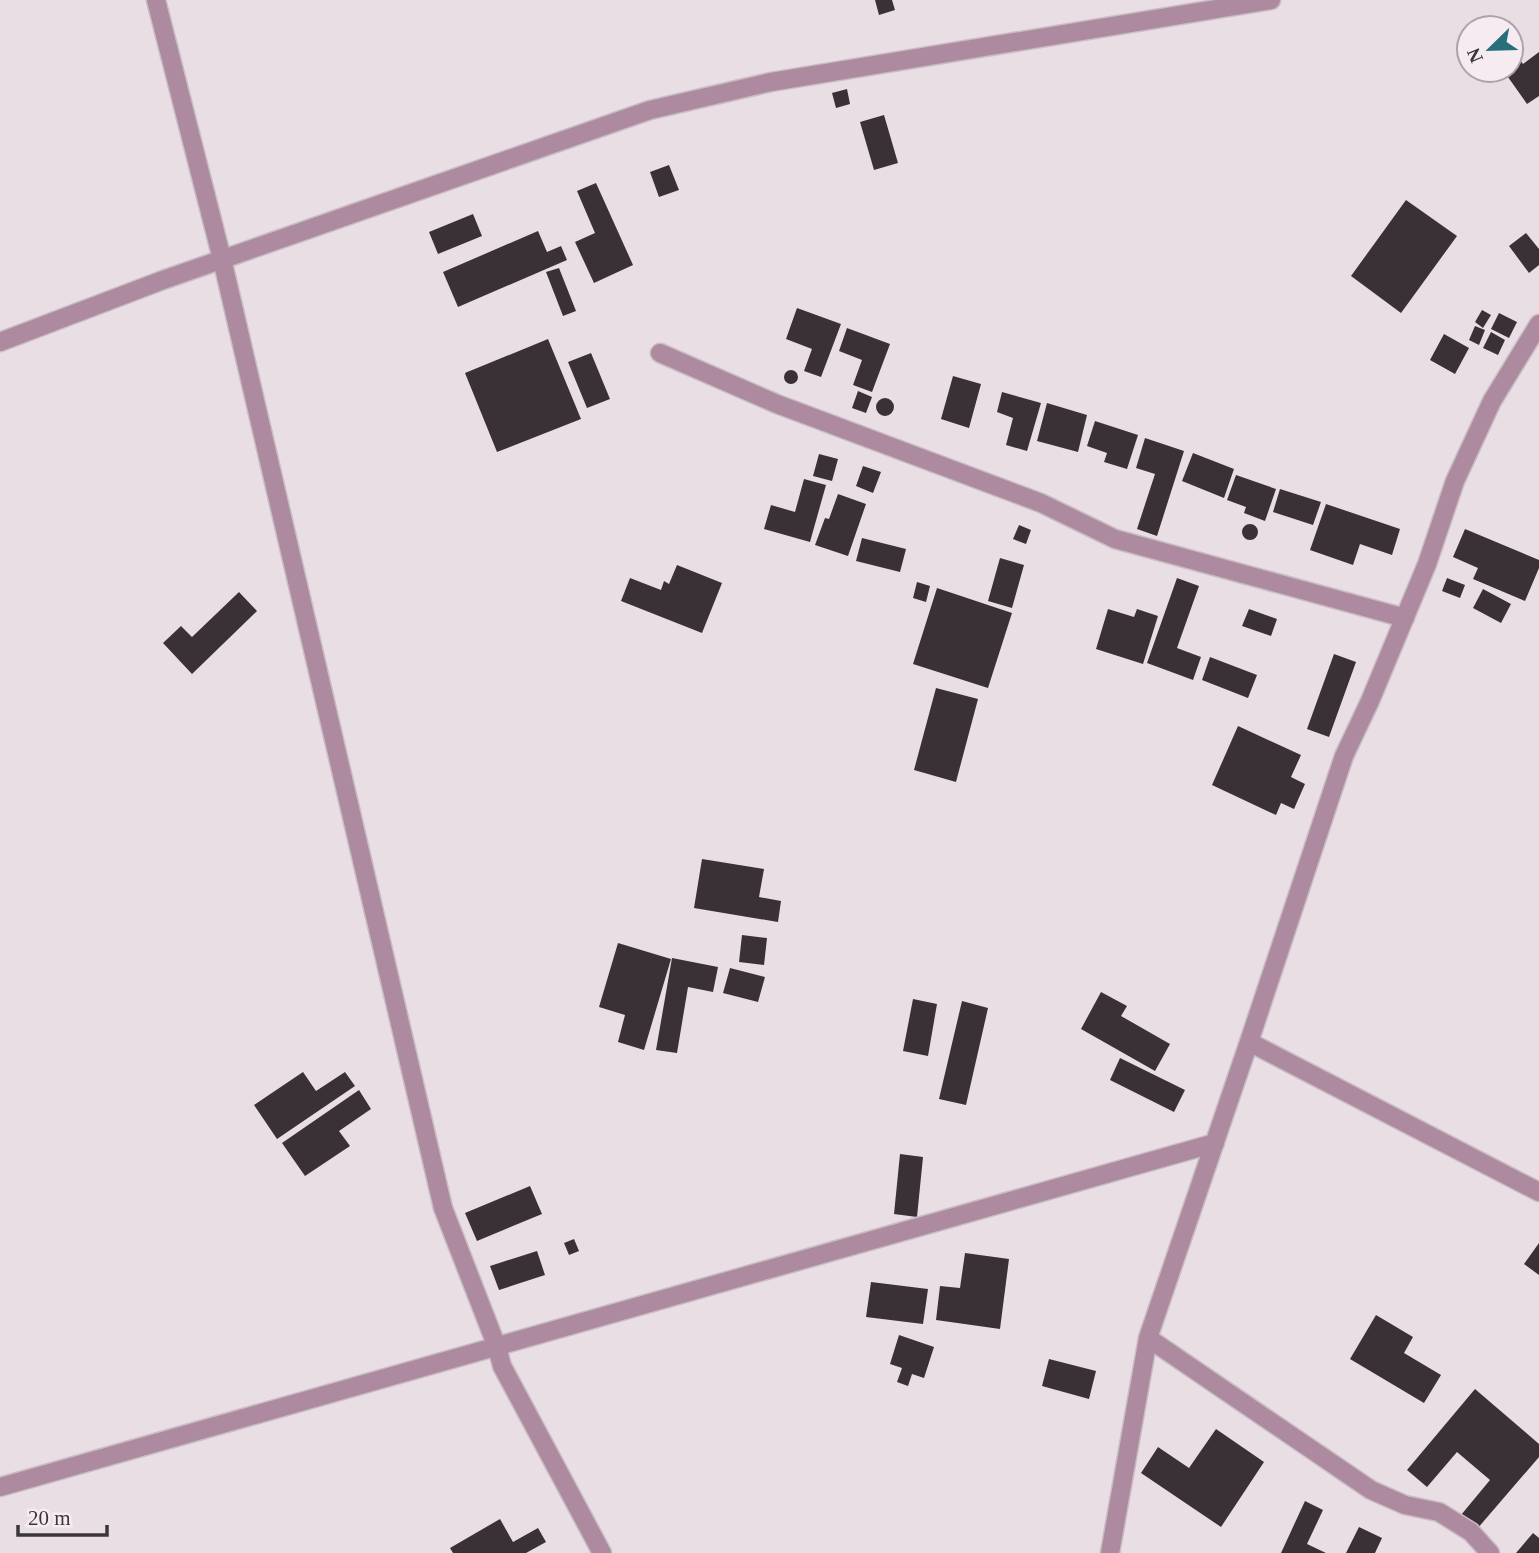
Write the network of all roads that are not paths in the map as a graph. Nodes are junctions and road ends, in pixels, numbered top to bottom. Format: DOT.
graph roads {
  1 [pos="156,0"];
  2 [pos="1271,0"];
  3 [pos="222,259"];
  4 [pos="1539,324"];
  5 [pos="0,342"];
  6 [pos="660,353"];
  7 [pos="1405,618"];
  8 [pos="1250,1042"];
  9 [pos="1215,1143"];
  10 [pos="1539,1192"];
  11 [pos="1148,1338"];
  12 [pos="497,1347"];
  13 [pos="0,1487"];
  14 [pos="602,1553"];
  15 [pos="1110,1553"];
  16 [pos="1490,1553"];
  1 -- 3 [label="street"];
  2 -- 3 [label="street"];
  3 -- 5 [label="street"];
  3 -- 12 [label="street"];
  4 -- 7 [label="street"];
  6 -- 7 [label="street"];
  7 -- 8 [label="street"];
  8 -- 9 [label="street"];
  8 -- 10 [label="street"];
  9 -- 11 [label="street"];
  9 -- 12 [label="street"];
  11 -- 15 [label="street"];
  11 -- 16 [label="street"];
  12 -- 13 [label="street"];
  12 -- 14 [label="street"];
}
